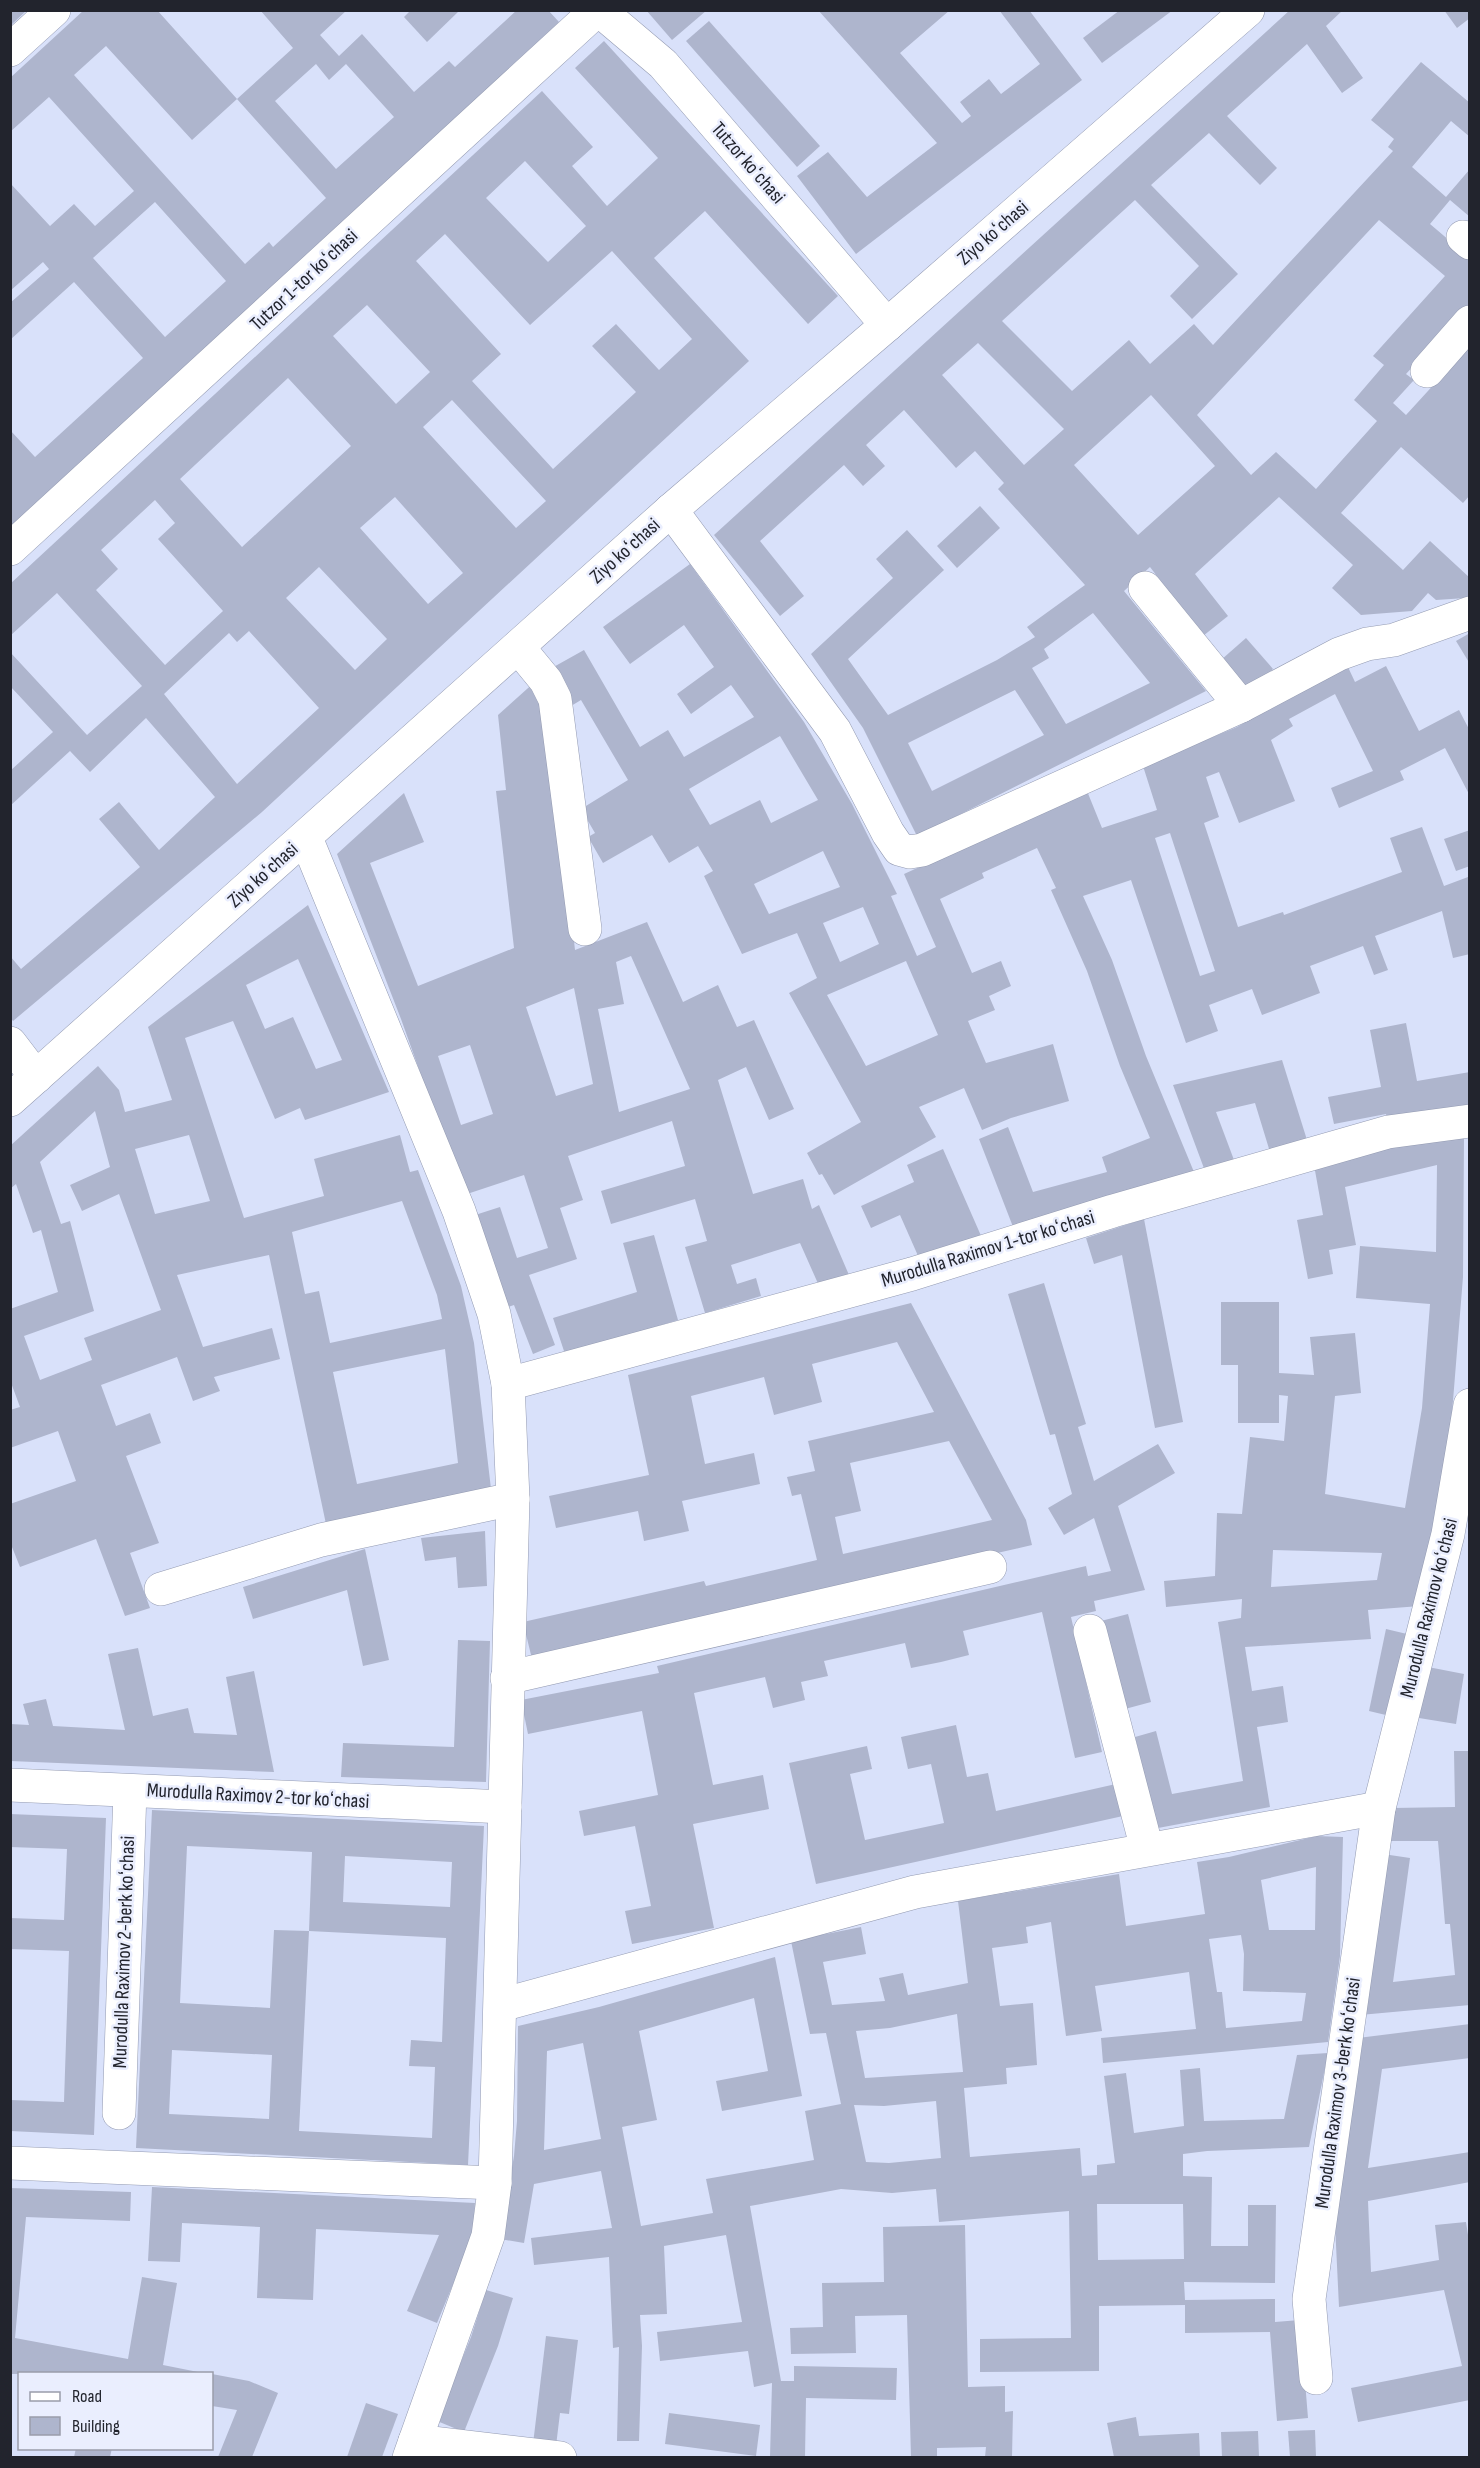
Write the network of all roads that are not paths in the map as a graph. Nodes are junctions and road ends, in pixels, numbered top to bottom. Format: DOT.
graph roads {
  1 [pos="54,10"];
  2 [pos="598,10"];
  3 [pos="1248,10"];
  4 [pos="10,50"];
  5 [pos="1470,322"];
  6 [pos="887,325"];
  7 [pos="1427,371"];
  8 [pos="671,510"];
  9 [pos="10,549"];
  10 [pos="1145,588"];
  11 [pos="1470,614"];
  12 [pos="518,647"];
  13 [pos="1241,706"];
  14 [pos="306,838"];
  15 [pos="585,929"];
  16 [pos="10,1043"];
  17 [pos="36,1077"];
  18 [pos="10,1101"];
  19 [pos="1470,1121"];
  20 [pos="508,1384"];
  21 [pos="1470,1405"];
  22 [pos="513,1499"];
  23 [pos="1459,1532"];
  24 [pos="990,1567"];
  25 [pos="161,1589"];
  26 [pos="1090,1631"];
  27 [pos="507,1678"];
  28 [pos="10,1785"];
  29 [pos="130,1791"];
  30 [pos="505,1807"];
  31 [pos="1379,1808"];
  32 [pos="1147,1850"];
  33 [pos="501,2005"];
  34 [pos="119,2113"];
  35 [pos="10,2163"];
  36 [pos="495,2182"];
  37 [pos="1316,2378"];
  38 [pos="412,2449"];
  39 [pos="560,2457"];
  1 -- 4 [label="street"];
  2 -- 6 [label="street, Tutzor koʻchasi"];
  2 -- 9 [label="street, Tutzor 1-tor koʻchasi"];
  3 -- 6 [label="street, Ziyo koʻchasi"];
  5 -- 7 [label="street"];
  6 -- 8 [label="street, Ziyo koʻchasi"];
  8 -- 12 [label="street, Ziyo koʻchasi"];
  8 -- 13 [label="street"];
  10 -- 13 [label="street"];
  11 -- 13 [label="street"];
  12 -- 14 [label="street, Ziyo koʻchasi"];
  12 -- 15 [label="street"];
  14 -- 17 [label="street, Ziyo koʻchasi"];
  14 -- 20 [label="street"];
  16 -- 17 [label="street"];
  17 -- 18 [label="street, Ziyo koʻchasi"];
  19 -- 20 [label="street, Murodulla Raximov 1-tor koʻchasi"];
  20 -- 22 [label="street"];
  21 -- 23 [label="street, Murodulla Raximov koʻchasi"];
  22 -- 25 [label="street"];
  22 -- 27 [label="street"];
  23 -- 31 [label="street, Murodulla Raximov koʻchasi"];
  24 -- 27 [label="street"];
  26 -- 32 [label="street"];
  27 -- 30 [label="street"];
  28 -- 29 [label="street, Murodulla Raximov 2-tor koʻchasi"];
  29 -- 30 [label="street, Murodulla Raximov 2-tor koʻchasi"];
  29 -- 34 [label="street, Murodulla Raximov 2-berk koʻchasi"];
  30 -- 33 [label="street"];
  31 -- 32 [label="street"];
  31 -- 37 [label="street, Murodulla Raximov 3-berk koʻchasi"];
  32 -- 33 [label="street"];
  33 -- 36 [label="street"];
  35 -- 36 [label="street"];
  36 -- 38 [label="street"];
  38 -- 39 [label="street"];
}
